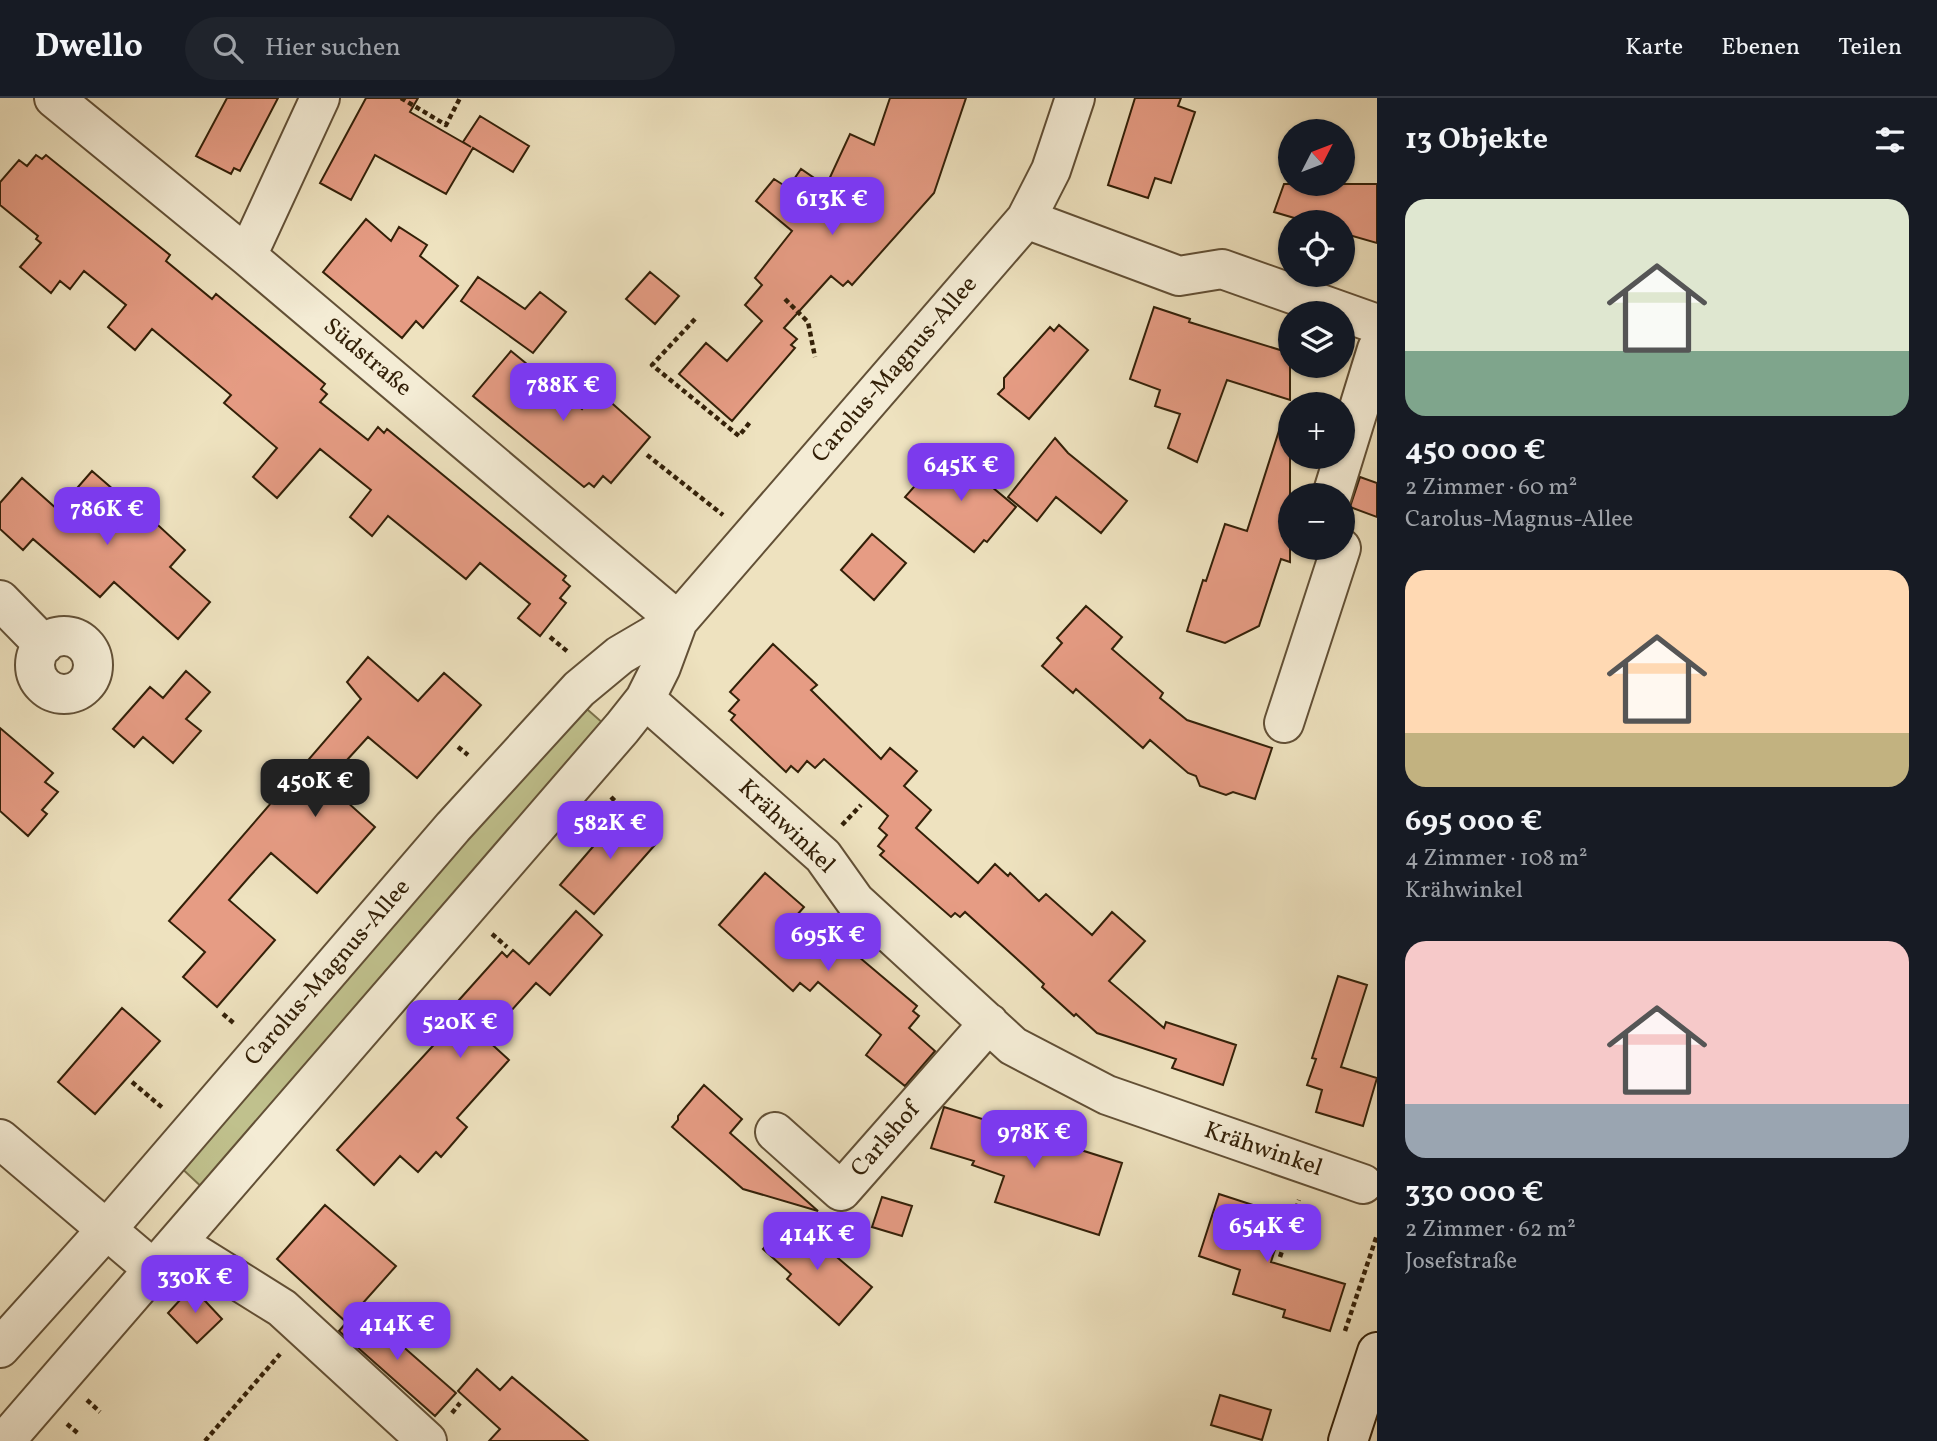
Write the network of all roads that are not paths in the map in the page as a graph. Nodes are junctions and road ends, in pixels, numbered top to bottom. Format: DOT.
graph roads {
  1 [pos="54,98"];
  2 [pos="320,98"];
  3 [pos="1075,98"];
  4 [pos="1026,219"];
  5 [pos="247,256"];
  6 [pos="1377,324"];
  7 [pos="1377,349"];
  8 [pos="1336,483"];
  9 [pos="1337,560"];
  10 [pos="0,600"];
  11 [pos="678,621"];
  12 [pos="44,645"];
  13 [pos="645,699"];
  14 [pos="1284,723"];
  15 [pos="989,1023"];
  16 [pos="775,1132"];
  17 [pos="0,1139"];
  18 [pos="1363,1184"];
  19 [pos="107,1229"];
  20 [pos="165,1256"];
  21 [pos="0,1348"];
  22 [pos="1377,1352"];
  23 [pos="5,1441"];
  24 [pos="427,1441"];
  25 [pos="1348,1441"];
  1 -- 5 [label="street, Südstraße"];
  2 -- 5 [label="street"];
  3 -- 4 [label="street, Carolus-Magnus-Allee"];
  4 -- 6 [label="street"];
  4 -- 11 [label="street, Carolus-Magnus-Allee"];
  5 -- 11 [label="street, Südstraße"];
  7 -- 8 [label="street"];
  9 -- 14 [label="street"];
  10 -- 12 [label="street"];
  11 -- 13 [label="street, Carolus-Magnus-Allee"];
  11 -- 19 [label="street, Carolus-Magnus-Allee"];
  13 -- 15 [label="street, Krähwinkel"];
  13 -- 20 [label="street, Carolus-Magnus-Allee"];
  15 -- 16 [label="street, Carlshof"];
  15 -- 18 [label="street, Krähwinkel"];
  17 -- 19 [label="street"];
  19 -- 20 [label="street"];
  19 -- 21 [label="street, Carolus-Magnus-Allee"];
  20 -- 23 [label="street, Carolus-Magnus-Allee"];
  20 -- 24 [label="street"];
  22 -- 25 [label="street"];
}
